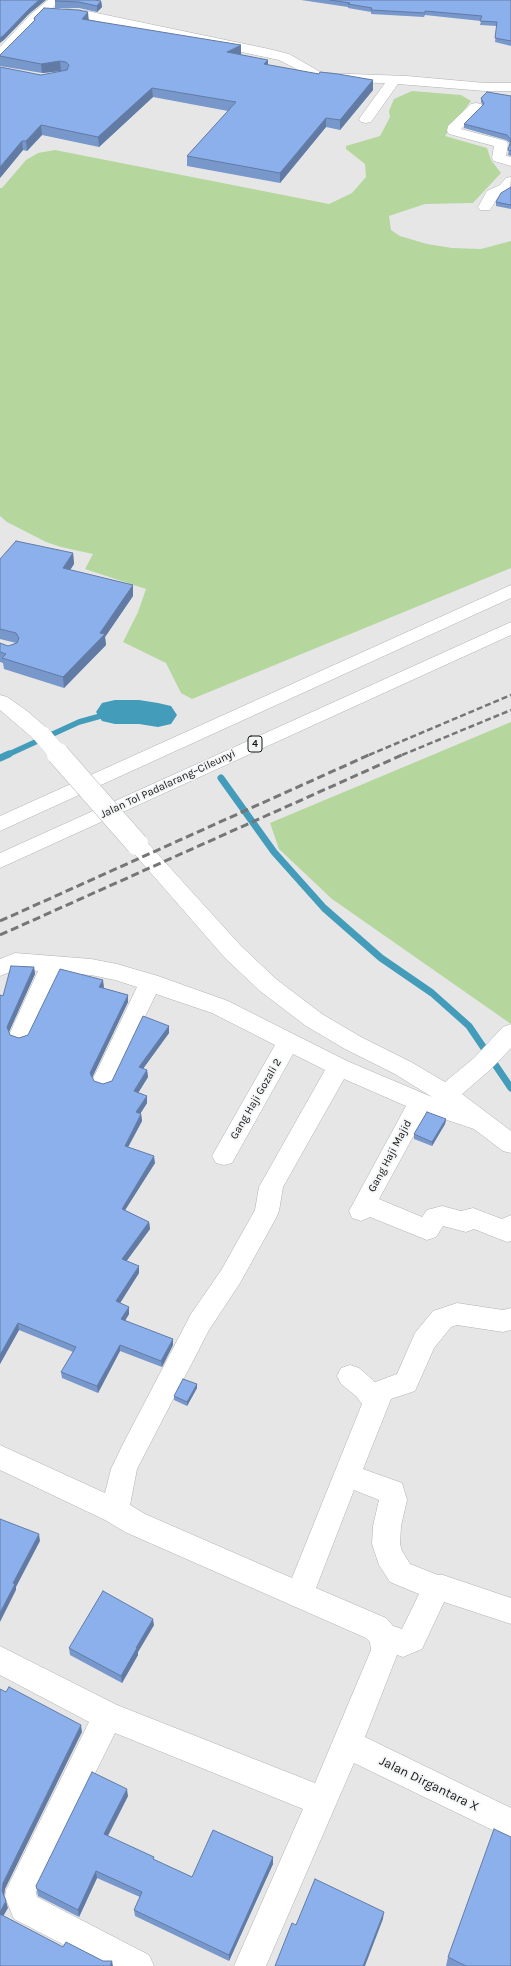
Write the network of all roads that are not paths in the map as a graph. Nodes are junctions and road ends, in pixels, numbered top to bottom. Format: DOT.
graph roads {
  1 [pos="55,0"];
  2 [pos="41,12"];
  3 [pos="0,54"];
  4 [pos="394,80"];
  5 [pos="511,87"];
  6 [pos="476,107"];
  7 [pos="366,119"];
  8 [pos="511,134"];
  9 [pos="502,144"];
  10 [pos="511,162"];
  11 [pos="511,181"];
  12 [pos="485,207"];
  13 [pos="511,591"];
  14 [pos="511,628"];
  15 [pos="0,701"];
  16 [pos="0,824"];
  17 [pos="0,861"];
  18 [pos="53,963"];
  19 [pos="0,968"];
  20 [pos="150,982"];
  21 [pos="20,1035"];
  22 [pos="508,1036"];
  23 [pos="288,1042"];
  24 [pos="339,1067"];
  25 [pos="103,1081"];
  26 [pos="446,1094"];
  27 [pos="420,1102"];
  28 [pos="482,1122"];
  29 [pos="511,1144"];
  30 [pos="224,1156"];
  31 [pos="511,1225"];
  32 [pos="511,1319"];
  33 [pos="350,1376"];
  34 [pos="376,1402"];
  35 [pos="0,1457"];
  36 [pos="347,1475"];
  37 [pos="115,1511"];
  38 [pos="438,1588"];
  39 [pos="299,1595"];
  40 [pos="511,1611"];
  41 [pos="384,1637"];
  42 [pos="0,1660"];
  43 [pos="108,1716"];
  44 [pos="347,1744"];
  45 [pos="322,1801"];
  46 [pos="511,1824"];
  47 [pos="138,1966"];
  48 [pos="250,1966"];
  1 -- 2 [label="main road"];
  2 -- 3 [label="main road"];
  2 -- 4 [label="main road"];
  4 -- 5 [label="main road"];
  4 -- 7 [label="main road"];
  6 -- 9 [label="main road"];
  8 -- 9 [label="main road"];
  9 -- 10 [label="main road"];
  11 -- 12 [label="main road"];
  13 -- 16 [label="main road"];
  14 -- 17 [label="main road, Jalan Tol Padalarang–Cileunyi / 4"];
  15 -- 26 [label="main road, bridge"];
  18 -- 19 [label="main road"];
  18 -- 20 [label="main road"];
  18 -- 21 [label="main road"];
  20 -- 23 [label="main road"];
  20 -- 25 [label="main road"];
  22 -- 26 [label="main road"];
  23 -- 24 [label="main road"];
  23 -- 30 [label="main road, Gang Haji Gozali 2"];
  24 -- 27 [label="main road"];
  24 -- 37 [label="main road"];
  26 -- 28 [label="main road"];
  27 -- 28 [label="main road"];
  27 -- 31 [label="main road, Gang Haji Majid"];
  28 -- 29 [label="main road"];
  32 -- 34 [label="main road"];
  33 -- 34 [label="main road"];
  34 -- 36 [label="main road"];
  35 -- 37 [label="main road"];
  36 -- 38 [label="main road"];
  36 -- 39 [label="main road"];
  37 -- 39 [label="main road"];
  38 -- 40 [label="main road"];
  38 -- 41 [label="main road"];
  39 -- 41 [label="main road"];
  41 -- 44 [label="main road"];
  42 -- 43 [label="main road"];
  43 -- 45 [label="main road"];
  43 -- 47 [label="main road"];
  44 -- 45 [label="main road"];
  44 -- 46 [label="main road, Jalan Dirgantara X"];
  45 -- 48 [label="main road"];
}
